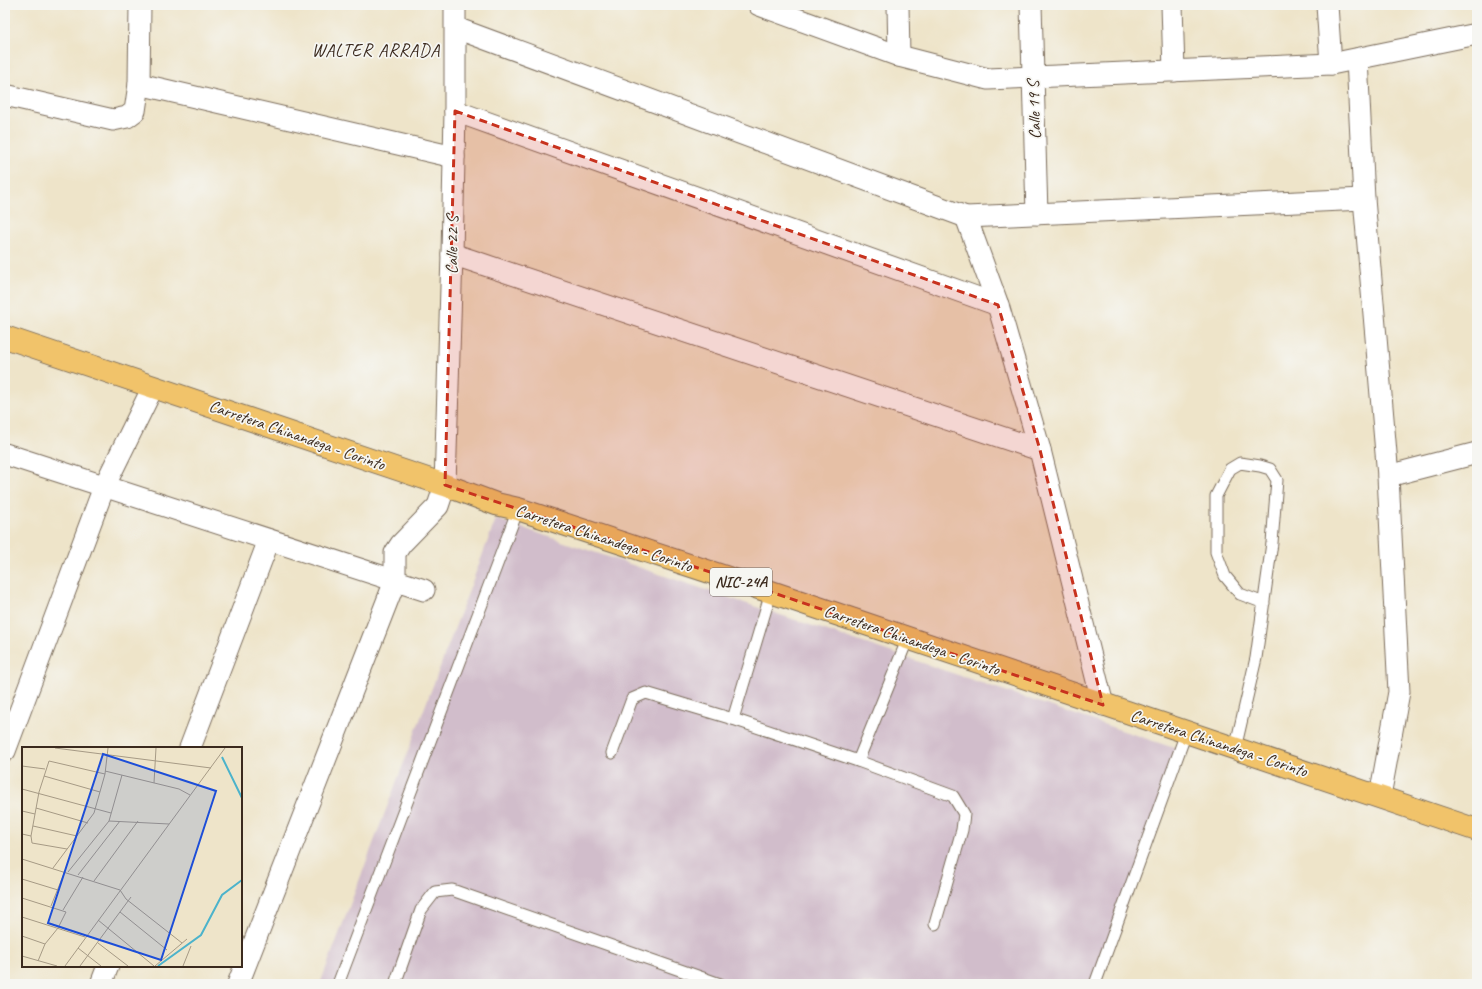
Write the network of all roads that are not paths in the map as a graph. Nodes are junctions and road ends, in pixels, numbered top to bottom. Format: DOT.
graph roads {
  1 [pos="140,5"];
  2 [pos="454,5"];
  3 [pos="898,5"];
  4 [pos="1031,5"];
  5 [pos="1172,5"];
  6 [pos="1327,5"];
  7 [pos="762,6"];
  8 [pos="456,28"];
  9 [pos="1477,34"];
  10 [pos="899,56"];
  11 [pos="1357,59"];
  12 [pos="1331,64"];
  13 [pos="1174,70"];
  14 [pos="1033,77"];
  15 [pos="139,84"];
  16 [pos="5,95"];
  17 [pos="455,111"];
  18 [pos="454,157"];
  19 [pos="1364,199"];
  20 [pos="1037,214"];
  21 [pos="966,216"];
  22 [pos="452,254"];
  23 [pos="998,305"];
  24 [pos="5,337"];
  25 [pos="153,387"];
  26 [pos="1040,450"];
  27 [pos="1477,453"];
  28 [pos="5,454"];
  29 [pos="1388,476"];
  30 [pos="445,485"];
  31 [pos="104,486"];
  32 [pos="518,510"];
  33 [pos="269,540"];
  34 [pos="395,581"];
  35 [pos="424,590"];
  36 [pos="771,592"];
  37 [pos="1264,603"];
  38 [pos="908,638"];
  39 [pos="1103,705"];
  40 [pos="734,719"];
  41 [pos="1186,733"];
  42 [pos="190,747"];
  43 [pos="1235,749"];
  44 [pos="5,751"];
  45 [pos="612,752"];
  46 [pos="858,761"];
  47 [pos="1380,796"];
  48 [pos="1477,830"];
  49 [pos="935,924"];
  50 [pos="108,967"];
  51 [pos="101,984"];
  52 [pos="238,984"];
  53 [pos="338,984"];
  54 [pos="395,984"];
  55 [pos="720,984"];
  56 [pos="1095,984"];
  1 -- 15 [label="street"];
  2 -- 8 [label="street, Calle 22 S"];
  3 -- 10 [label="street"];
  4 -- 14 [label="street, Calle 19 S"];
  5 -- 13 [label="street"];
  6 -- 12 [label="street"];
  7 -- 10 [label="street"];
  8 -- 17 [label="street, Calle 22 S"];
  8 -- 21 [label="street"];
  9 -- 11 [label="street"];
  10 -- 14 [label="street"];
  11 -- 12 [label="street"];
  11 -- 19 [label="street"];
  12 -- 13 [label="street"];
  13 -- 14 [label="street"];
  14 -- 20 [label="street, Calle 19 S"];
  15 -- 16 [label="street"];
  15 -- 18 [label="street"];
  17 -- 18 [label="street, Calle 22 S"];
  17 -- 23 [label="street"];
  18 -- 22 [label="street, Calle 22 S"];
  19 -- 20 [label="street"];
  19 -- 29 [label="street"];
  20 -- 21 [label="street"];
  21 -- 23 [label="street"];
  22 -- 26 [label="street"];
  22 -- 30 [label="street, Calle 22 S"];
  23 -- 26 [label="street"];
  24 -- 25 [label="highway, Carretera Chinandega - Corinto / NIC-24A"];
  25 -- 30 [label="highway, Carretera Chinandega - Corinto / NIC-24A"];
  25 -- 31 [label="street"];
  26 -- 39 [label="street"];
  27 -- 29 [label="street"];
  28 -- 31 [label="street"];
  29 -- 47 [label="street"];
  30 -- 32 [label="highway, Carretera Chinandega - Corinto / NIC-24A"];
  30 -- 34 [label="street, Calle 22 S"];
  31 -- 33 [label="street"];
  31 -- 44 [label="street"];
  32 -- 36 [label="highway, Carretera Chinandega - Corinto / NIC-24A"];
  32 -- 53 [label="lane"];
  33 -- 34 [label="street"];
  33 -- 42 [label="street"];
  34 -- 35 [label="street"];
  34 -- 52 [label="street"];
  36 -- 38 [label="highway, Carretera Chinandega - Corinto / NIC-24A"];
  36 -- 40 [label="lane"];
  37 -- 37 [label="lane"];
  37 -- 43 [label="lane"];
  38 -- 39 [label="highway, Carretera Chinandega - Corinto / NIC-24A"];
  38 -- 46 [label="lane"];
  39 -- 41 [label="highway, Carretera Chinandega - Corinto / NIC-24A"];
  40 -- 45 [label="lane"];
  40 -- 46 [label="lane"];
  41 -- 43 [label="highway, Carretera Chinandega - Corinto / NIC-24A"];
  41 -- 56 [label="lane"];
  43 -- 47 [label="highway, Carretera Chinandega - Corinto / NIC-24A"];
  46 -- 49 [label="lane"];
  47 -- 48 [label="highway, Carretera Chinandega - Corinto / NIC-24A"];
  50 -- 51 [label="street"];
  54 -- 55 [label="lane"];
}
